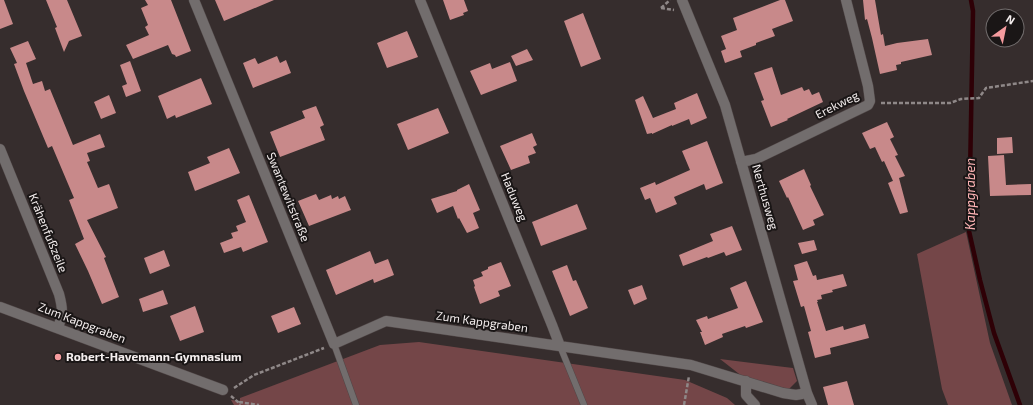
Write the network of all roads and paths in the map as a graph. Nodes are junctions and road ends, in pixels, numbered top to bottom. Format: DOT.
graph roads {
  1 [pos="194,0"];
  2 [pos="420,0"];
  3 [pos="670,0"];
  4 [pos="682,0"];
  5 [pos="846,0"];
  6 [pos="661,8"];
  7 [pos="1033,81"];
  8 [pos="870,101"];
  9 [pos="0,149"];
  10 [pos="741,162"];
  11 [pos="0,306"];
  12 [pos="58,328"];
  13 [pos="334,344"];
  14 [pos="560,346"];
  15 [pos="691,365"];
  16 [pos="746,382"];
  17 [pos="227,390"];
  18 [pos="807,393"];
  19 [pos="238,402"];
  20 [pos="260,405"];
  21 [pos="356,405"];
  22 [pos="584,405"];
  23 [pos="684,405"];
  24 [pos="755,405"];
  25 [pos="812,405"];
  1 -- 13 [label="street, Swantewitstraße"];
  2 -- 14 [label="street, Haduweg"];
  3 -- 6 [label="path"];
  4 -- 10 [label="street, Nerthusweg"];
  5 -- 8 [label="street, Erekweg"];
  7 -- 8 [label="path"];
  8 -- 10 [label="street, Erekweg"];
  9 -- 12 [label="street, Krähenfußzeile"];
  10 -- 18 [label="street, Nerthusweg"];
  11 -- 12 [label="street, Zum Kappgraben"];
  12 -- 17 [label="street, Zum Kappgraben"];
  13 -- 14 [label="street, Zum Kappgraben"];
  13 -- 17 [label="path"];
  13 -- 21 [label="lane, Swantewitstraße"];
  14 -- 15 [label="street, Zum Kappgraben"];
  14 -- 22 [label="lane, Haduweg"];
  15 -- 16 [label="street, Zum Kappgraben"];
  15 -- 23 [label="path"];
  16 -- 18 [label="street, Zum Kappgraben"];
  16 -- 24 [label="street"];
  18 -- 25 [label="street, Nerthusweg"];
  19 -- 20 [label="path"];
}
